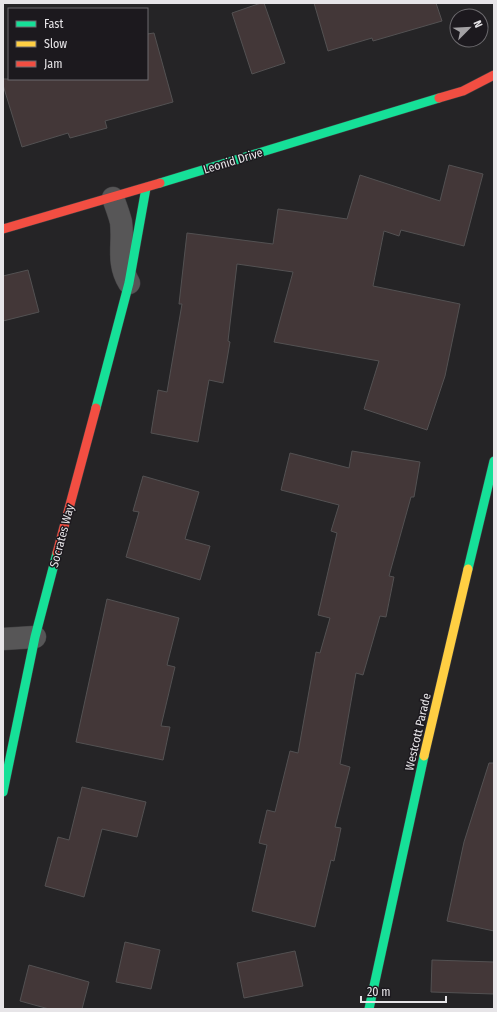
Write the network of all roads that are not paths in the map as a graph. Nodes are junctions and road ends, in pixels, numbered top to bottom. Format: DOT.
graph roads {
  1 [pos="494,75"];
  2 [pos="494,89"];
  3 [pos="463,91"];
  4 [pos="146,188"];
  5 [pos="113,198"];
  6 [pos="3,229"];
  7 [pos="129,283"];
  8 [pos="494,461"];
  9 [pos="35,637"];
  10 [pos="3,639"];
  11 [pos="3,792"];
  12 [pos="369,1009"];
  1 -- 3 [label="street, Leonid Drive"];
  2 -- 3 [label="street, Leonid Drive"];
  3 -- 4 [label="street, Leonid Drive"];
  4 -- 5 [label="street, Leonid Drive"];
  4 -- 7 [label="street, Socrates Way"];
  5 -- 6 [label="street, Leonid Drive"];
  5 -- 7 [label="street"];
  7 -- 9 [label="street, Socrates Way"];
  8 -- 12 [label="street, Westcott Parade"];
  9 -- 10 [label="street"];
  9 -- 11 [label="street, Socrates Way"];
}
